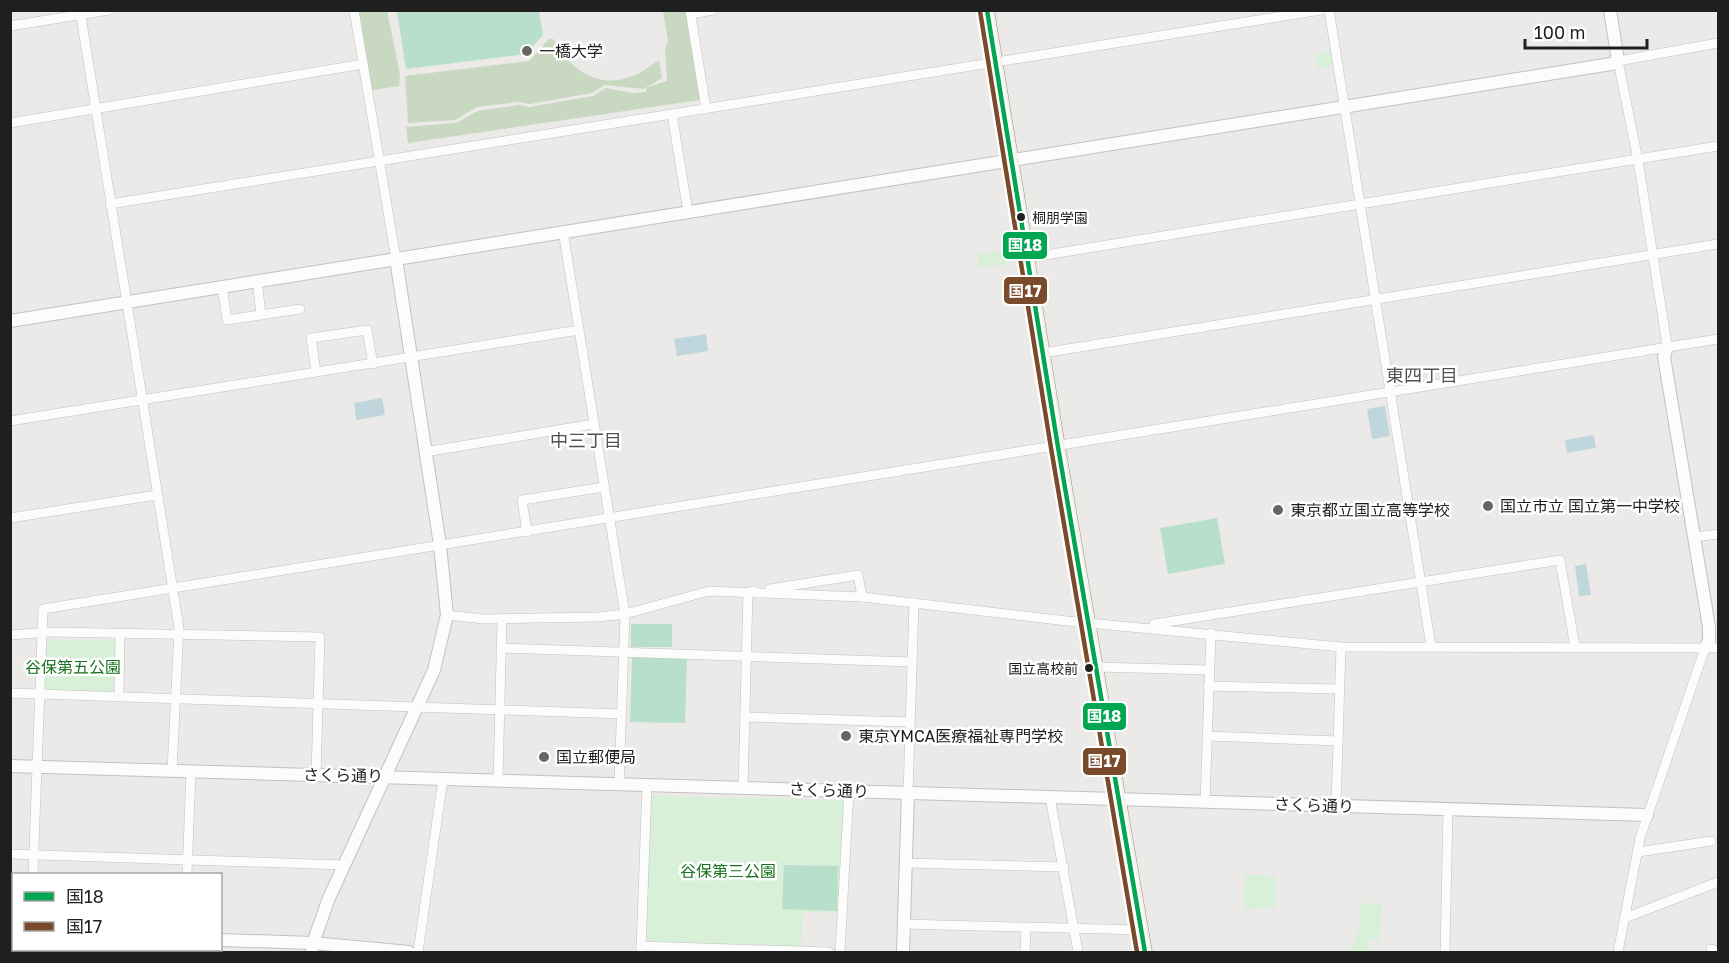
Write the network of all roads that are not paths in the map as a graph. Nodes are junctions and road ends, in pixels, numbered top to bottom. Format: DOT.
graph roads {
  1 [pos="109,10"];
  2 [pos="354,10"];
  3 [pos="713,10"];
  4 [pos="987,10"];
  5 [pos="996,10"];
  6 [pos="1321,10"];
  7 [pos="1329,10"];
  8 [pos="1610,10"];
  9 [pos="691,12"];
  10 [pos="80,13"];
  11 [pos="10,26"];
  12 [pos="1719,43"];
  13 [pos="1618,60"];
  14 [pos="1000,62"];
  15 [pos="363,64"];
  16 [pos="1346,106"];
  17 [pos="706,109"];
  18 [pos="96,110"];
  19 [pos="672,114"];
  20 [pos="10,123"];
  21 [pos="1719,146"];
  22 [pos="1016,160"];
  23 [pos="1638,160"];
  24 [pos="380,161"];
  25 [pos="110,204"];
  26 [pos="1360,205"];
  27 [pos="688,212"];
  28 [pos="563,231"];
  29 [pos="1719,244"];
  30 [pos="1653,254"];
  31 [pos="1032,258"];
  32 [pos="396,259"];
  33 [pos="257,280"];
  34 [pos="222,286"];
  35 [pos="1376,299"];
  36 [pos="126,303"];
  37 [pos="300,309"];
  38 [pos="261,315"];
  39 [pos="10,321"];
  40 [pos="579,330"];
  41 [pos="1719,339"];
  42 [pos="1666,350"];
  43 [pos="1048,352"];
  44 [pos="410,357"];
  45 [pos="373,363"];
  46 [pos="316,372"];
  47 [pos="1391,393"];
  48 [pos="142,399"];
  49 [pos="10,421"];
  50 [pos="594,424"];
  51 [pos="1062,446"];
  52 [pos="424,452"];
  53 [pos="604,487"];
  54 [pos="157,495"];
  55 [pos="10,518"];
  56 [pos="609,519"];
  57 [pos="527,532"];
  58 [pos="1719,534"];
  59 [pos="1695,537"];
  60 [pos="440,545"];
  61 [pos="1421,581"];
  62 [pos="172,589"];
  63 [pos="748,592"];
  64 [pos="862,597"];
  65 [pos="914,603"];
  66 [pos="625,614"];
  67 [pos="447,615"];
  68 [pos="502,618"];
  69 [pos="1091,622"];
  70 [pos="1143,626"];
  71 [pos="1211,633"];
  72 [pos="42,634"];
  73 [pos="120,634"];
  74 [pos="10,635"];
  75 [pos="178,636"];
  76 [pos="1431,646"];
  77 [pos="1341,647"];
  78 [pos="1575,647"];
  79 [pos="501,648"];
  80 [pos="1706,648"];
  81 [pos="1719,648"];
  82 [pos="624,652"];
  83 [pos="747,656"];
  84 [pos="911,662"];
  85 [pos="1099,667"];
  86 [pos="1209,670"];
  87 [pos="1209,686"];
  88 [pos="1340,689"];
  89 [pos="10,693"];
  90 [pos="39,694"];
  91 [pos="119,697"];
  92 [pos="175,699"];
  93 [pos="318,704"];
  94 [pos="417,707"];
  95 [pos="499,710"];
  96 [pos="622,714"];
  97 [pos="745,717"];
  98 [pos="909,722"];
  99 [pos="1207,736"];
  100 [pos="1338,741"];
  101 [pos="10,765"];
  102 [pos="36,766"];
  103 [pos="172,771"];
  104 [pos="191,772"];
  105 [pos="316,776"];
  106 [pos="386,776"];
  107 [pos="443,779"];
  108 [pos="498,781"];
  109 [pos="620,785"];
  110 [pos="647,785"];
  111 [pos="743,788"];
  112 [pos="849,791"];
  113 [pos="908,793"];
  114 [pos="1050,797"];
  115 [pos="1120,799"];
  116 [pos="1205,801"];
  117 [pos="1336,806"];
  118 [pos="1448,809"];
  119 [pos="1647,815"];
  120 [pos="1711,842"];
  121 [pos="1638,852"];
  122 [pos="10,854"];
  123 [pos="34,855"];
  124 [pos="187,860"];
  125 [pos="905,863"];
  126 [pos="343,865"];
  127 [pos="1064,867"];
  128 [pos="33,873"];
  129 [pos="187,873"];
  130 [pos="1719,882"];
  131 [pos="1626,918"];
  132 [pos="903,924"];
  133 [pos="1026,928"];
  134 [pos="1074,929"];
  135 [pos="1141,930"];
  136 [pos="222,940"];
  137 [pos="312,948"];
  138 [pos="641,949"];
  139 [pos="409,952"];
  140 [pos="418,952"];
  141 [pos="777,952"];
  142 [pos="829,952"];
  143 [pos="840,952"];
  144 [pos="903,952"];
  145 [pos="1025,952"];
  146 [pos="1078,952"];
  147 [pos="1145,952"];
  148 [pos="1445,952"];
  149 [pos="1618,952"];
  1 -- 10 [label="street"];
  2 -- 15 [label="street"];
  3 -- 9 [label="street"];
  4 -- 14 [label="main road"];
  5 -- 14 [label="main road"];
  6 -- 14 [label="street"];
  7 -- 16 [label="street"];
  8 -- 13 [label="street"];
  9 -- 17 [label="street"];
  10 -- 11 [label="street"];
  10 -- 18 [label="street"];
  12 -- 13 [label="street"];
  13 -- 16 [label="street"];
  13 -- 23 [label="street"];
  14 -- 17 [label="street"];
  14 -- 22 [label="main road"];
  15 -- 18 [label="street"];
  15 -- 24 [label="street"];
  16 -- 22 [label="street"];
  16 -- 26 [label="street"];
  17 -- 19 [label="street"];
  18 -- 20 [label="street"];
  18 -- 25 [label="street"];
  19 -- 24 [label="street"];
  19 -- 27 [label="street"];
  21 -- 23 [label="street"];
  22 -- 27 [label="street"];
  22 -- 31 [label="main road"];
  23 -- 26 [label="street"];
  23 -- 30 [label="street"];
  24 -- 25 [label="street"];
  24 -- 32 [label="street"];
  25 -- 36 [label="street"];
  26 -- 31 [label="street"];
  26 -- 35 [label="street"];
  27 -- 28 [label="street"];
  28 -- 32 [label="street"];
  28 -- 40 [label="street"];
  29 -- 30 [label="street"];
  30 -- 35 [label="street"];
  30 -- 42 [label="street"];
  31 -- 43 [label="main road"];
  32 -- 33 [label="street"];
  32 -- 44 [label="street"];
  33 -- 34 [label="street"];
  33 -- 38 [label="street"];
  34 -- 36 [label="street"];
  34 -- 38 [label="street"];
  35 -- 43 [label="street"];
  35 -- 47 [label="street"];
  36 -- 39 [label="street"];
  36 -- 48 [label="street"];
  37 -- 38 [label="street"];
  40 -- 44 [label="street"];
  40 -- 50 [label="street"];
  41 -- 42 [label="street"];
  42 -- 47 [label="street"];
  42 -- 59 [label="street"];
  43 -- 51 [label="main road"];
  44 -- 45 [label="street"];
  44 -- 52 [label="street"];
  45 -- 46 [label="street"];
  45 -- 46 [label="street"];
  46 -- 48 [label="street"];
  47 -- 51 [label="street"];
  47 -- 61 [label="street"];
  48 -- 49 [label="street"];
  48 -- 54 [label="street"];
  50 -- 52 [label="street"];
  50 -- 53 [label="street"];
  51 -- 56 [label="street"];
  51 -- 69 [label="main road"];
  52 -- 60 [label="street"];
  53 -- 56 [label="street"];
  53 -- 57 [label="street"];
  54 -- 55 [label="street"];
  54 -- 62 [label="street"];
  56 -- 57 [label="street"];
  56 -- 66 [label="street"];
  57 -- 60 [label="street"];
  58 -- 59 [label="street"];
  59 -- 80 [label="street"];
  60 -- 62 [label="street"];
  60 -- 67 [label="street"];
  61 -- 70 [label="street"];
  61 -- 76 [label="street"];
  61 -- 78 [label="street"];
  62 -- 72 [label="street"];
  62 -- 75 [label="street"];
  63 -- 64 [label="street"];
  63 -- 64 [label="street"];
  63 -- 66 [label="street"];
  63 -- 83 [label="street"];
  64 -- 65 [label="street"];
  65 -- 69 [label="street"];
  65 -- 84 [label="street"];
  66 -- 68 [label="street"];
  66 -- 82 [label="street"];
  67 -- 68 [label="street"];
  67 -- 94 [label="street"];
  68 -- 79 [label="street"];
  69 -- 70 [label="street"];
  69 -- 85 [label="main road"];
  70 -- 71 [label="street"];
  71 -- 77 [label="street"];
  71 -- 86 [label="street"];
  72 -- 73 [label="street"];
  72 -- 74 [label="street"];
  72 -- 90 [label="street"];
  73 -- 75 [label="street"];
  73 -- 91 [label="street"];
  75 -- 92 [label="street"];
  75 -- 93 [label="street"];
  76 -- 77 [label="street"];
  76 -- 78 [label="street"];
  77 -- 88 [label="street"];
  78 -- 80 [label="street"];
  79 -- 82 [label="street"];
  79 -- 95 [label="street"];
  80 -- 81 [label="street"];
  80 -- 119 [label="street"];
  82 -- 83 [label="street"];
  82 -- 96 [label="street"];
  83 -- 84 [label="street"];
  83 -- 97 [label="street"];
  84 -- 98 [label="street"];
  85 -- 86 [label="street"];
  85 -- 115 [label="main road"];
  86 -- 87 [label="street"];
  87 -- 88 [label="street"];
  87 -- 99 [label="street"];
  88 -- 100 [label="street"];
  89 -- 90 [label="street"];
  90 -- 91 [label="street"];
  90 -- 102 [label="street"];
  91 -- 92 [label="street"];
  92 -- 93 [label="street"];
  92 -- 103 [label="street"];
  93 -- 94 [label="street"];
  93 -- 105 [label="street"];
  94 -- 95 [label="street"];
  94 -- 106 [label="street"];
  95 -- 96 [label="street"];
  95 -- 108 [label="street"];
  96 -- 109 [label="street"];
  97 -- 98 [label="street"];
  97 -- 111 [label="street"];
  98 -- 113 [label="street"];
  99 -- 100 [label="street"];
  99 -- 116 [label="street"];
  100 -- 117 [label="street"];
  101 -- 102 [label="street, さくら通り"];
  102 -- 103 [label="street, さくら通り"];
  102 -- 123 [label="street"];
  103 -- 104 [label="street, さくら通り"];
  104 -- 105 [label="street, さくら通り"];
  104 -- 124 [label="street"];
  105 -- 106 [label="street, さくら通り"];
  106 -- 107 [label="street, さくら通り"];
  106 -- 126 [label="street"];
  107 -- 108 [label="street, さくら通り"];
  107 -- 140 [label="street"];
  108 -- 109 [label="street, さくら通り"];
  109 -- 110 [label="street, さくら通り"];
  110 -- 111 [label="street, さくら通り"];
  110 -- 138 [label="street"];
  111 -- 112 [label="street, さくら通り"];
  112 -- 113 [label="street, さくら通り"];
  112 -- 143 [label="street"];
  113 -- 114 [label="street, さくら通り"];
  113 -- 125 [label="street"];
  114 -- 115 [label="street, さくら通り"];
  114 -- 127 [label="street"];
  115 -- 116 [label="street, さくら通り"];
  115 -- 135 [label="main road"];
  116 -- 117 [label="street, さくら通り"];
  117 -- 118 [label="street, さくら通り"];
  118 -- 119 [label="street, さくら通り"];
  118 -- 148 [label="street"];
  119 -- 121 [label="street"];
  120 -- 121 [label="street"];
  121 -- 131 [label="street"];
  122 -- 123 [label="street"];
  123 -- 124 [label="street"];
  123 -- 128 [label="street"];
  124 -- 126 [label="street"];
  124 -- 129 [label="street"];
  125 -- 127 [label="street"];
  125 -- 132 [label="street"];
  126 -- 137 [label="street"];
  127 -- 134 [label="street"];
  130 -- 131 [label="street"];
  131 -- 149 [label="street"];
  132 -- 133 [label="street"];
  132 -- 144 [label="street"];
  133 -- 134 [label="street"];
  133 -- 145 [label="street"];
  134 -- 135 [label="street"];
  134 -- 146 [label="street"];
  135 -- 147 [label="main road"];
  136 -- 137 [label="street"];
  137 -- 139 [label="street"];
  138 -- 141 [label="street"];
  141 -- 142 [label="street"];
}
